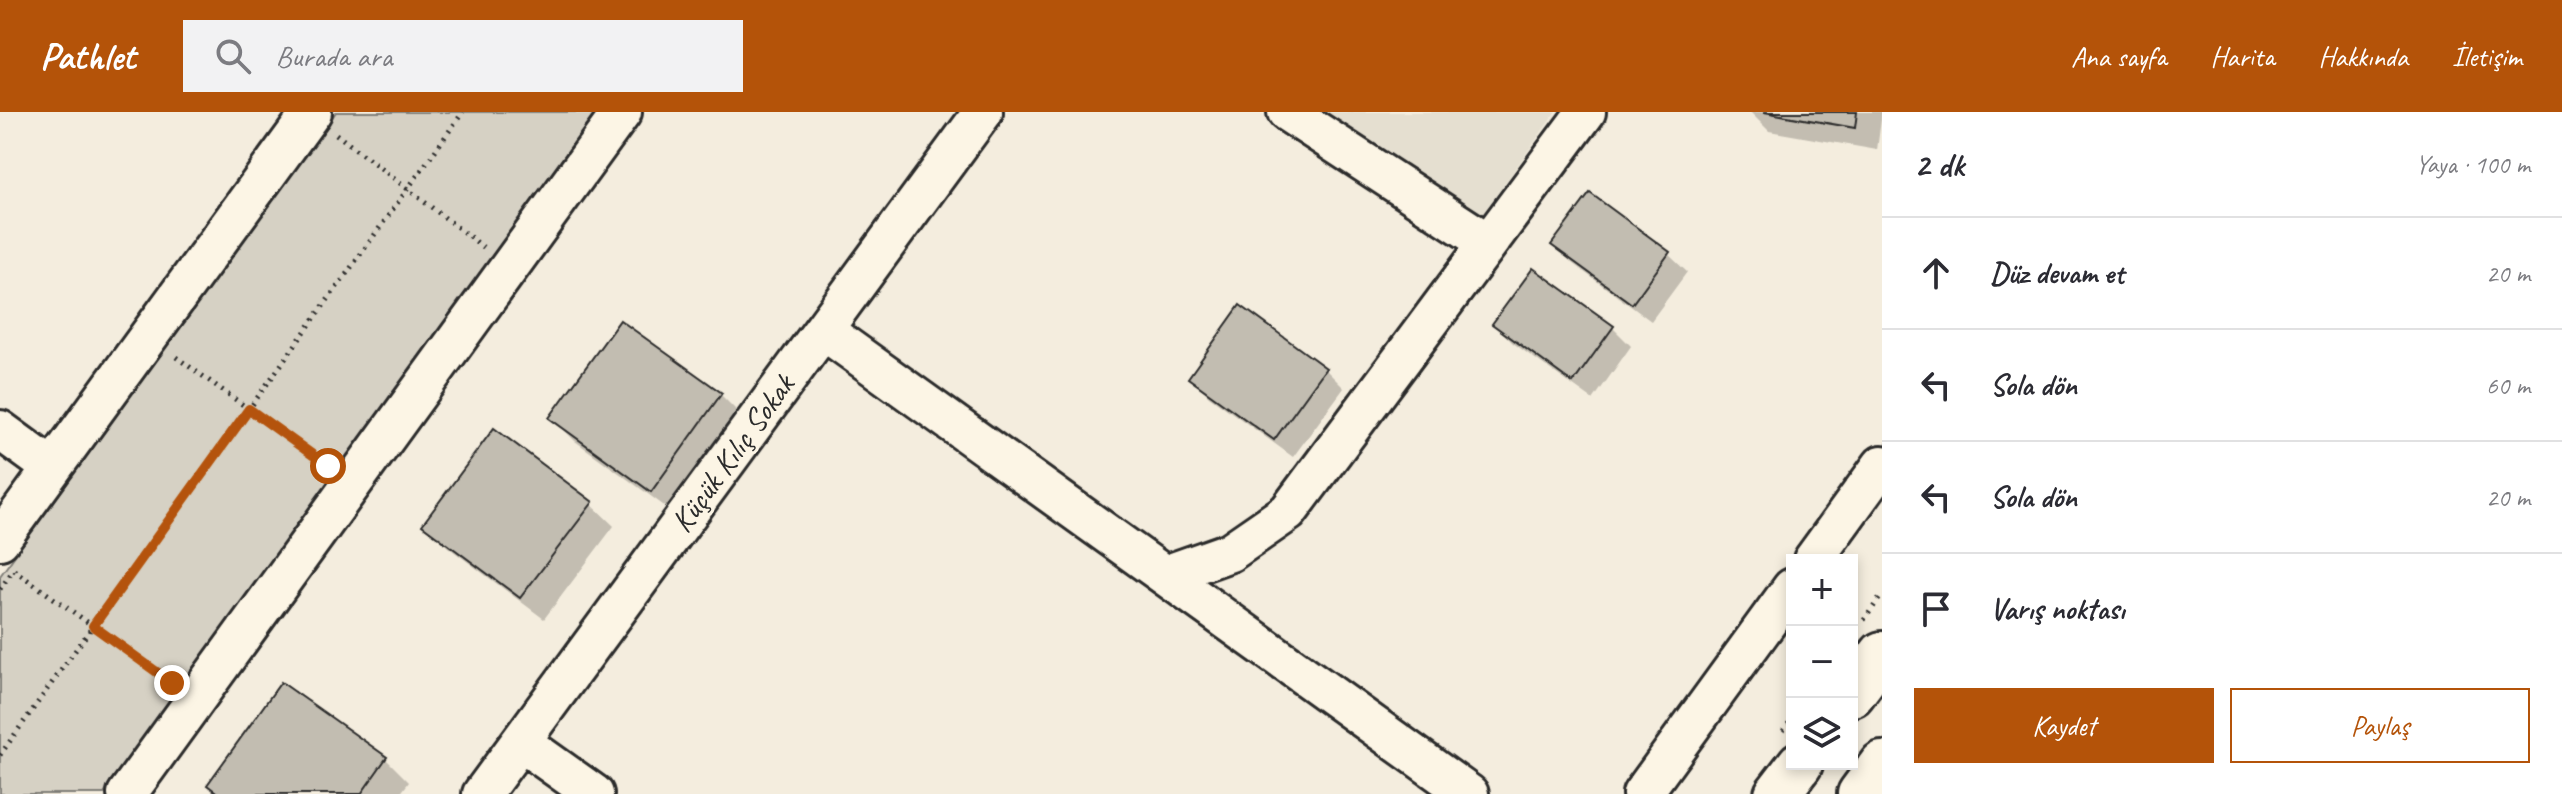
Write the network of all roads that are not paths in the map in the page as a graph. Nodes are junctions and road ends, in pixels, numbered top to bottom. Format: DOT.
graph roads {
  1 [pos="622,112"];
  2 [pos="983,112"];
  3 [pos="1287,112"];
  4 [pos="1586,112"];
  5 [pos="311,113"];
  6 [pos="1488,243"];
  7 [pos="823,330"];
  8 [pos="0,430"];
  9 [pos="1882,465"];
  10 [pos="52,468"];
  11 [pos="3,552"];
  12 [pos="1817,554"];
  13 [pos="1165,575"];
  14 [pos="1786,596"];
  15 [pos="1871,640"];
  16 [pos="1858,677"];
  17 [pos="521,742"];
  18 [pos="1882,764"];
  19 [pos="1795,770"];
  20 [pos="127,794"];
  21 [pos="482,794"];
  22 [pos="594,794"];
  23 [pos="1469,794"];
  24 [pos="1642,794"];
  25 [pos="1777,794"];
  26 [pos="1860,794"];
  1 -- 20 [label="street"];
  2 -- 7 [label="street, Küçük Kılıç Sokak"];
  3 -- 6 [label="street"];
  4 -- 6 [label="street"];
  5 -- 10 [label="street"];
  6 -- 13 [label="street"];
  7 -- 13 [label="street"];
  7 -- 17 [label="street, Küçük Kılıç Sokak"];
  8 -- 10 [label="street"];
  9 -- 12 [label="street"];
  10 -- 11 [label="street"];
  13 -- 23 [label="street"];
  14 -- 24 [label="street"];
  15 -- 16 [label="main road"];
  17 -- 21 [label="street, Küçük Kılıç Sokak"];
  17 -- 22 [label="street"];
  18 -- 26 [label="main road"];
  19 -- 25 [label="main road"];
}
